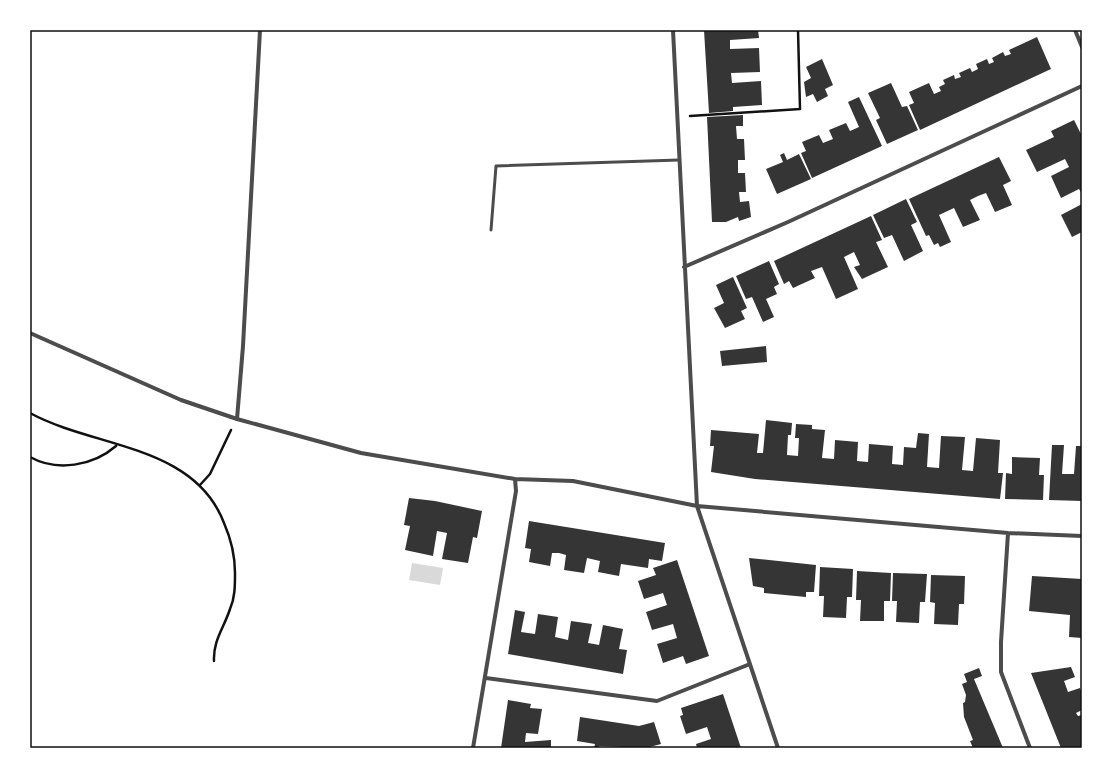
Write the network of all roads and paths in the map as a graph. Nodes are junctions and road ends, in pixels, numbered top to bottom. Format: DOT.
graph roads {
  1 [pos="260,30"];
  2 [pos="673,30"];
  3 [pos="798,30"];
  4 [pos="1075,30"];
  5 [pos="1082,47"];
  6 [pos="1082,86"];
  7 [pos="678,116"];
  8 [pos="679,160"];
  9 [pos="492,230"];
  10 [pos="684,267"];
  11 [pos="30,333"];
  12 [pos="30,413"];
  13 [pos="237,419"];
  14 [pos="116,445"];
  15 [pos="30,457"];
  16 [pos="515,479"];
  17 [pos="200,485"];
  18 [pos="697,506"];
  19 [pos="1008,533"];
  20 [pos="1082,536"];
  21 [pos="214,661"];
  22 [pos="750,664"];
  23 [pos="486,678"];
  24 [pos="473,748"];
  25 [pos="778,748"];
  26 [pos="1030,748"];
  1 -- 13 [label="street"];
  2 -- 7 [label="street"];
  3 -- 7 [label="path"];
  4 -- 5 [label="street"];
  6 -- 10 [label="street"];
  7 -- 8 [label="street"];
  8 -- 9 [label="lane"];
  8 -- 10 [label="street"];
  10 -- 18 [label="street"];
  11 -- 13 [label="street"];
  12 -- 14 [label="path"];
  13 -- 16 [label="street"];
  13 -- 17 [label="path"];
  14 -- 15 [label="path"];
  14 -- 17 [label="path"];
  16 -- 18 [label="street"];
  16 -- 23 [label="street"];
  17 -- 21 [label="path"];
  18 -- 19 [label="street"];
  18 -- 22 [label="street"];
  19 -- 20 [label="street"];
  19 -- 26 [label="street"];
  22 -- 23 [label="street"];
  22 -- 25 [label="street"];
  23 -- 24 [label="street"];
}
